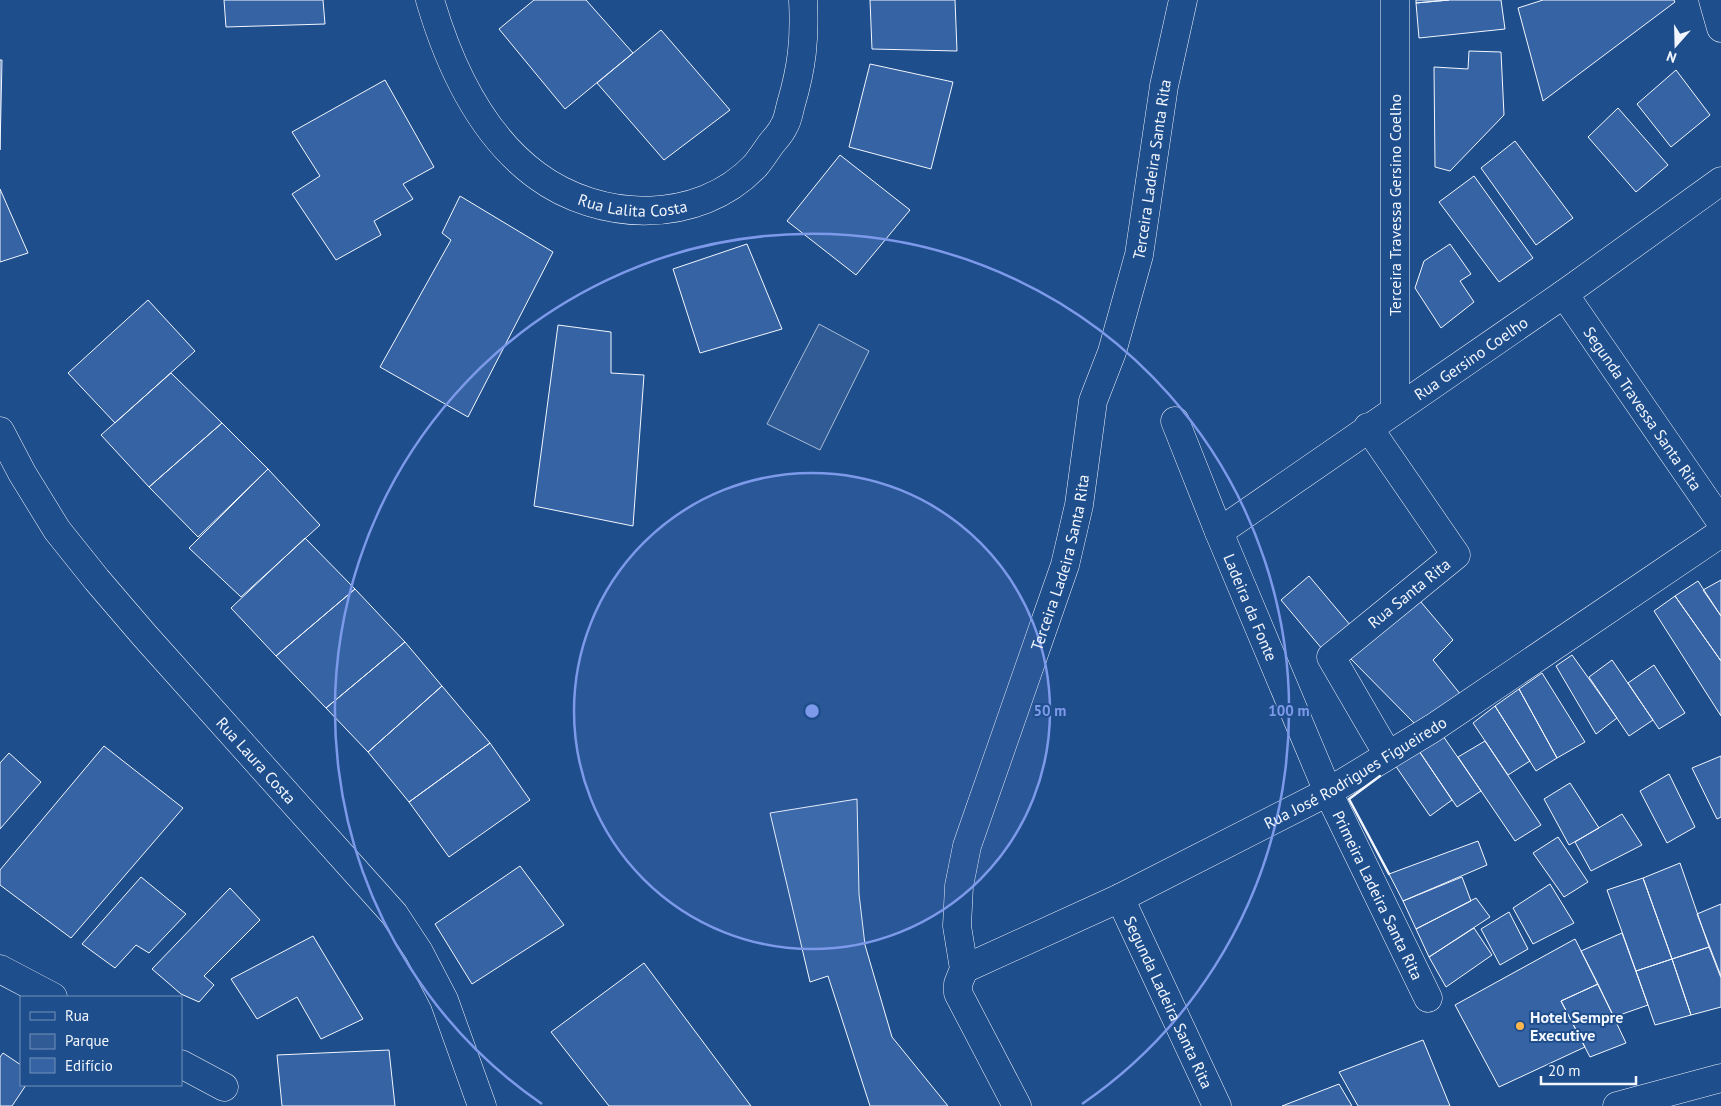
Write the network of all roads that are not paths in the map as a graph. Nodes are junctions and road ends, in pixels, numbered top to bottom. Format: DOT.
graph roads {
  1 [pos="430,0"];
  2 [pos="803,0"];
  3 [pos="1183,0"];
  4 [pos="1394,0"];
  5 [pos="1713,0"];
  6 [pos="1721,28"];
  7 [pos="1721,181"];
  8 [pos="1564,294"];
  9 [pos="1395,409"];
  10 [pos="1175,420"];
  11 [pos="1368,427"];
  12 [pos="0,431"];
  13 [pos="1721,522"];
  14 [pos="1218,532"];
  15 [pos="1721,533"];
  16 [pos="1388,755"];
  17 [pos="1328,792"];
  18 [pos="1120,898"];
  19 [pos="0,969"];
  20 [pos="964,969"];
  21 [pos="51,996"];
  22 [pos="1428,998"];
  23 [pos="182,1065"];
  24 [pos="1721,1078"];
  25 [pos="224,1087"];
  26 [pos="1674,1097"];
  27 [pos="482,1106"];
  28 [pos="1017,1106"];
  29 [pos="1217,1106"];
  30 [pos="1617,1106"];
  1 -- 2 [label="street, Rua Lalita Costa"];
  3 -- 20 [label="street, Terceira Ladeira Santa Rita"];
  4 -- 9 [label="street, Terceira Travessa Gersino Coelho"];
  5 -- 6 [label="street"];
  7 -- 8 [label="street, Rua Gersino Coelho"];
  8 -- 9 [label="street, Rua Gersino Coelho"];
  8 -- 13 [label="street, Segunda Travessa Santa Rita"];
  9 -- 11 [label="street, Rua Gersino Coelho"];
  10 -- 14 [label="street, Ladeira da Fonte"];
  11 -- 14 [label="street, Rua Gersino Coelho"];
  11 -- 16 [label="street, Rua Santa Rita"];
  12 -- 27 [label="street, Rua Laura Costa"];
  14 -- 17 [label="street, Ladeira da Fonte"];
  15 -- 16 [label="street, Rua José Rodrigues Figueiredo"];
  16 -- 17 [label="street, Rua José Rodrigues Figueiredo"];
  17 -- 18 [label="street, Rua José Rodrigues Figueiredo"];
  17 -- 22 [label="street, Primeira Ladeira Santa Rita"];
  18 -- 20 [label="street, Rua José Rodrigues Figueiredo"];
  18 -- 29 [label="street, Segunda Ladeira Santa Rita"];
  19 -- 21 [label="street"];
  20 -- 28 [label="street, Terceira Ladeira Santa Rita"];
  23 -- 25 [label="street"];
  24 -- 26 [label="street"];
  26 -- 30 [label="street"];
}
